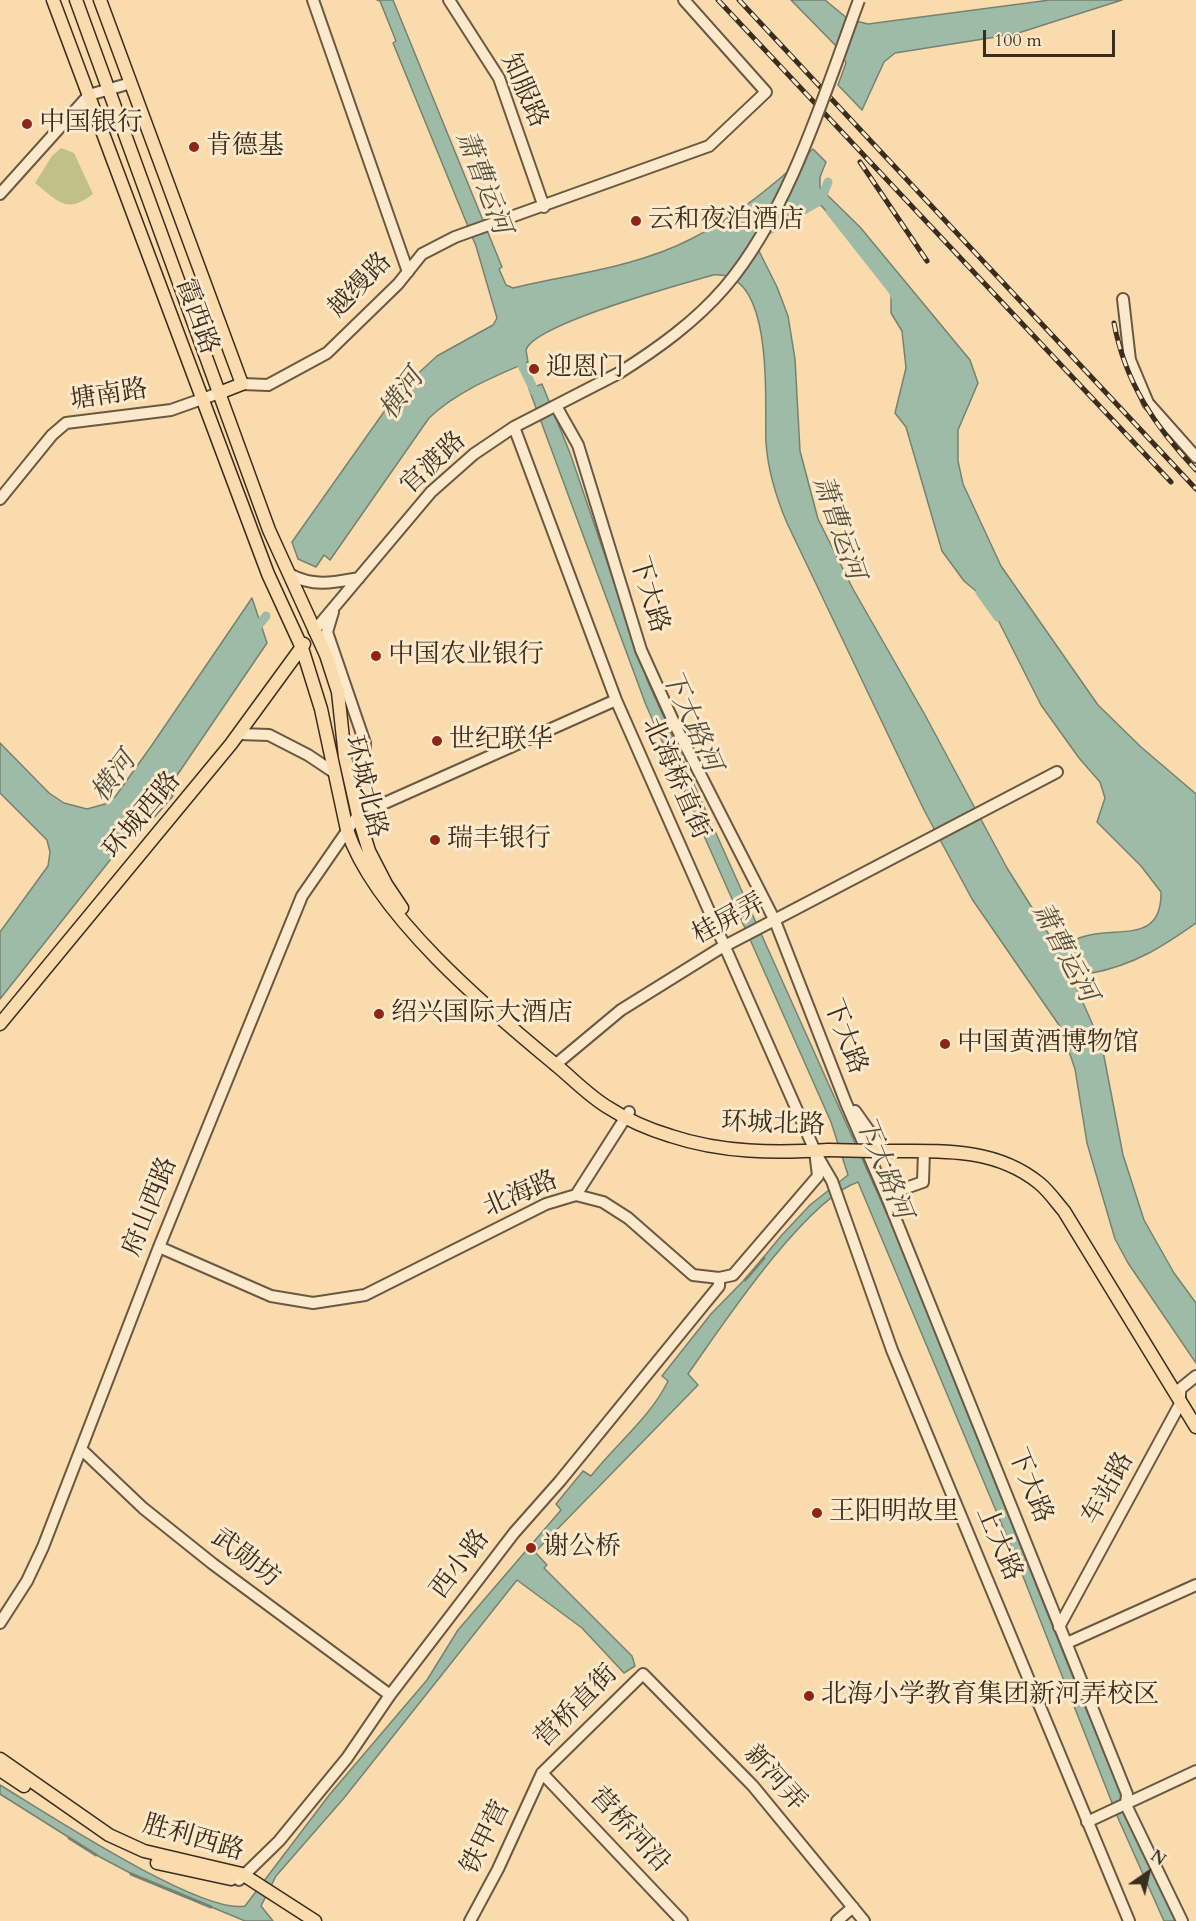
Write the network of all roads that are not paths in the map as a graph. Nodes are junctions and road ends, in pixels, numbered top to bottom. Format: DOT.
graph roads {
  1 [pos="53,0"];
  2 [pos="76,0"];
  3 [pos="100,0"];
  4 [pos="313,0"];
  5 [pos="449,0"];
  6 [pos="684,0"];
  7 [pos="859,0"];
  8 [pos="130,83"];
  9 [pos="108,87"];
  10 [pos="89,95"];
  11 [pos="0,194"];
  12 [pos="544,207"];
  13 [pos="408,272"];
  14 [pos="1123,299"];
  15 [pos="242,384"];
  16 [pos="219,393"];
  17 [pos="202,399"];
  18 [pos="556,406"];
  19 [pos="514,427"];
  20 [pos="1196,457"];
  21 [pos="0,499"];
  22 [pos="289,574"];
  23 [pos="359,578"];
  24 [pos="335,606"];
  25 [pos="314,631"];
  26 [pos="302,648"];
  27 [pos="616,700"];
  28 [pos="239,734"];
  29 [pos="1057,772"];
  30 [pos="335,773"];
  31 [pos="353,794"];
  32 [pos="358,815"];
  33 [pos="347,830"];
  34 [pos="775,921"];
  35 [pos="725,946"];
  36 [pos="0,1024"];
  37 [pos="558,1063"];
  38 [pos="846,1103"];
  39 [pos="627,1114"];
  40 [pos="874,1146"];
  41 [pos="812,1148"];
  42 [pos="924,1151"];
  43 [pos="576,1195"];
  44 [pos="886,1195"];
  45 [pos="159,1247"];
  46 [pos="719,1278"];
  47 [pos="1194,1378"];
  48 [pos="1180,1389"];
  49 [pos="1180,1404"];
  50 [pos="1196,1413"];
  51 [pos="1196,1427"];
  52 [pos="81,1449"];
  53 [pos="1196,1585"];
  54 [pos="0,1623"];
  55 [pos="1059,1627"];
  56 [pos="1067,1643"];
  57 [pos="643,1674"];
  58 [pos="390,1695"];
  59 [pos="0,1759"];
  60 [pos="0,1770"];
  61 [pos="1196,1770"];
  62 [pos="542,1773"];
  63 [pos="1125,1806"];
  64 [pos="1087,1822"];
  65 [pos="246,1880"];
  66 [pos="269,1895"];
  67 [pos="853,1907"];
  68 [pos="302,1921"];
  69 [pos="315,1921"];
  70 [pos="470,1921"];
  71 [pos="682,1921"];
  72 [pos="837,1921"];
  73 [pos="864,1921"];
  74 [pos="1129,1921"];
  75 [pos="1182,1921"];
  1 -- 10 [label="main road, 霞西路"];
  2 -- 9 [label="main road, 霞西路"];
  3 -- 8 [label="main road"];
  4 -- 13 [label="street"];
  5 -- 12 [label="street, 知服路"];
  6 -- 12 [label="street, 越缦路"];
  7 -- 18 [label="street, 官渡路, bridge"];
  8 -- 9 [label="street"];
  8 -- 15 [label="main road"];
  9 -- 10 [label="street"];
  9 -- 16 [label="main road, 霞西路"];
  10 -- 11 [label="street"];
  10 -- 17 [label="main road, 霞西路"];
  12 -- 13 [label="street, 越缦路"];
  13 -- 15 [label="street, 越缦路"];
  14 -- 20 [label="street"];
  15 -- 16 [label="main road"];
  16 -- 17 [label="street, 塘南路"];
  16 -- 22 [label="main road, 霞西路"];
  17 -- 21 [label="street, 塘南路"];
  17 -- 26 [label="main road, 霞西路"];
  18 -- 19 [label="street, 官渡路"];
  18 -- 34 [label="street, 下大路"];
  19 -- 23 [label="street, 官渡路"];
  19 -- 27 [label="street, 北海桥直街"];
  22 -- 23 [label="street"];
  22 -- 25 [label="main road, 霞西路"];
  23 -- 24 [label="street, 官渡路"];
  24 -- 25 [label="street, 官渡路"];
  24 -- 31 [label="street"];
  25 -- 26 [label="main road, 环城西路"];
  25 -- 31 [label="main road, 环城北路"];
  26 -- 28 [label="main road, 环城西路"];
  26 -- 30 [label="main road, 环城北路"];
  27 -- 32 [label="street"];
  27 -- 35 [label="street, 北海桥直街"];
  28 -- 30 [label="street"];
  28 -- 36 [label="main road, 环城西路"];
  29 -- 34 [label="street, 桂屏弄"];
  30 -- 33 [label="main road, 环城北路"];
  31 -- 32 [label="main road, 环城北路"];
  32 -- 33 [label="street, 府山西路"];
  32 -- 37 [label="main road, 环城北路"];
  33 -- 37 [label="main road, 环城北路"];
  33 -- 45 [label="street, 府山西路"];
  34 -- 35 [label="street, 桂屏弄"];
  34 -- 38 [label="street, 下大路"];
  35 -- 37 [label="street, 桂屏弄"];
  35 -- 41 [label="street, 北海桥直街"];
  37 -- 39 [label="main road, 环城北路"];
  38 -- 40 [label="street"];
  38 -- 44 [label="street, 下大路"];
  39 -- 41 [label="main road, 环城北路"];
  39 -- 43 [label="street"];
  40 -- 41 [label="main road, 环城北路, bridge"];
  40 -- 42 [label="main road, 环城北路"];
  40 -- 48 [label="main road, 环城北路"];
  41 -- 46 [label="street"];
  41 -- 64 [label="street, 上大路"];
  42 -- 44 [label="street"];
  42 -- 49 [label="main road, 环城北路"];
  43 -- 45 [label="street, 北海路"];
  43 -- 46 [label="street, 北海路"];
  44 -- 55 [label="street, 下大路"];
  45 -- 52 [label="street, 府山西路"];
  46 -- 58 [label="street, 西小路"];
  47 -- 48 [label="street"];
  48 -- 49 [label="street, 车站路"];
  48 -- 50 [label="main road, 环城北路"];
  49 -- 51 [label="main road, 环城北路"];
  49 -- 55 [label="street, 车站路"];
  52 -- 54 [label="street, 府山西路"];
  52 -- 58 [label="street, 武勋坊"];
  53 -- 56 [label="street"];
  55 -- 56 [label="street, 下大路"];
  56 -- 63 [label="street, 下大路"];
  57 -- 62 [label="street, 营桥直街"];
  57 -- 67 [label="street, 新河弄"];
  58 -- 65 [label="street, 西小路"];
  59 -- 65 [label="main road, 胜利西路"];
  60 -- 65 [label="main road, 胜利西路"];
  61 -- 63 [label="street"];
  62 -- 70 [label="street, 铁甲营"];
  62 -- 71 [label="street, 营桥河沿"];
  63 -- 64 [label="street"];
  63 -- 75 [label="street, 下大路"];
  64 -- 74 [label="street, 上大路"];
  65 -- 66 [label="main road, 胜利西路"];
  66 -- 68 [label="main road, 胜利西路"];
  66 -- 69 [label="main road, 胜利西路"];
  67 -- 72 [label="street"];
  67 -- 73 [label="street, 新河弄"];
}
